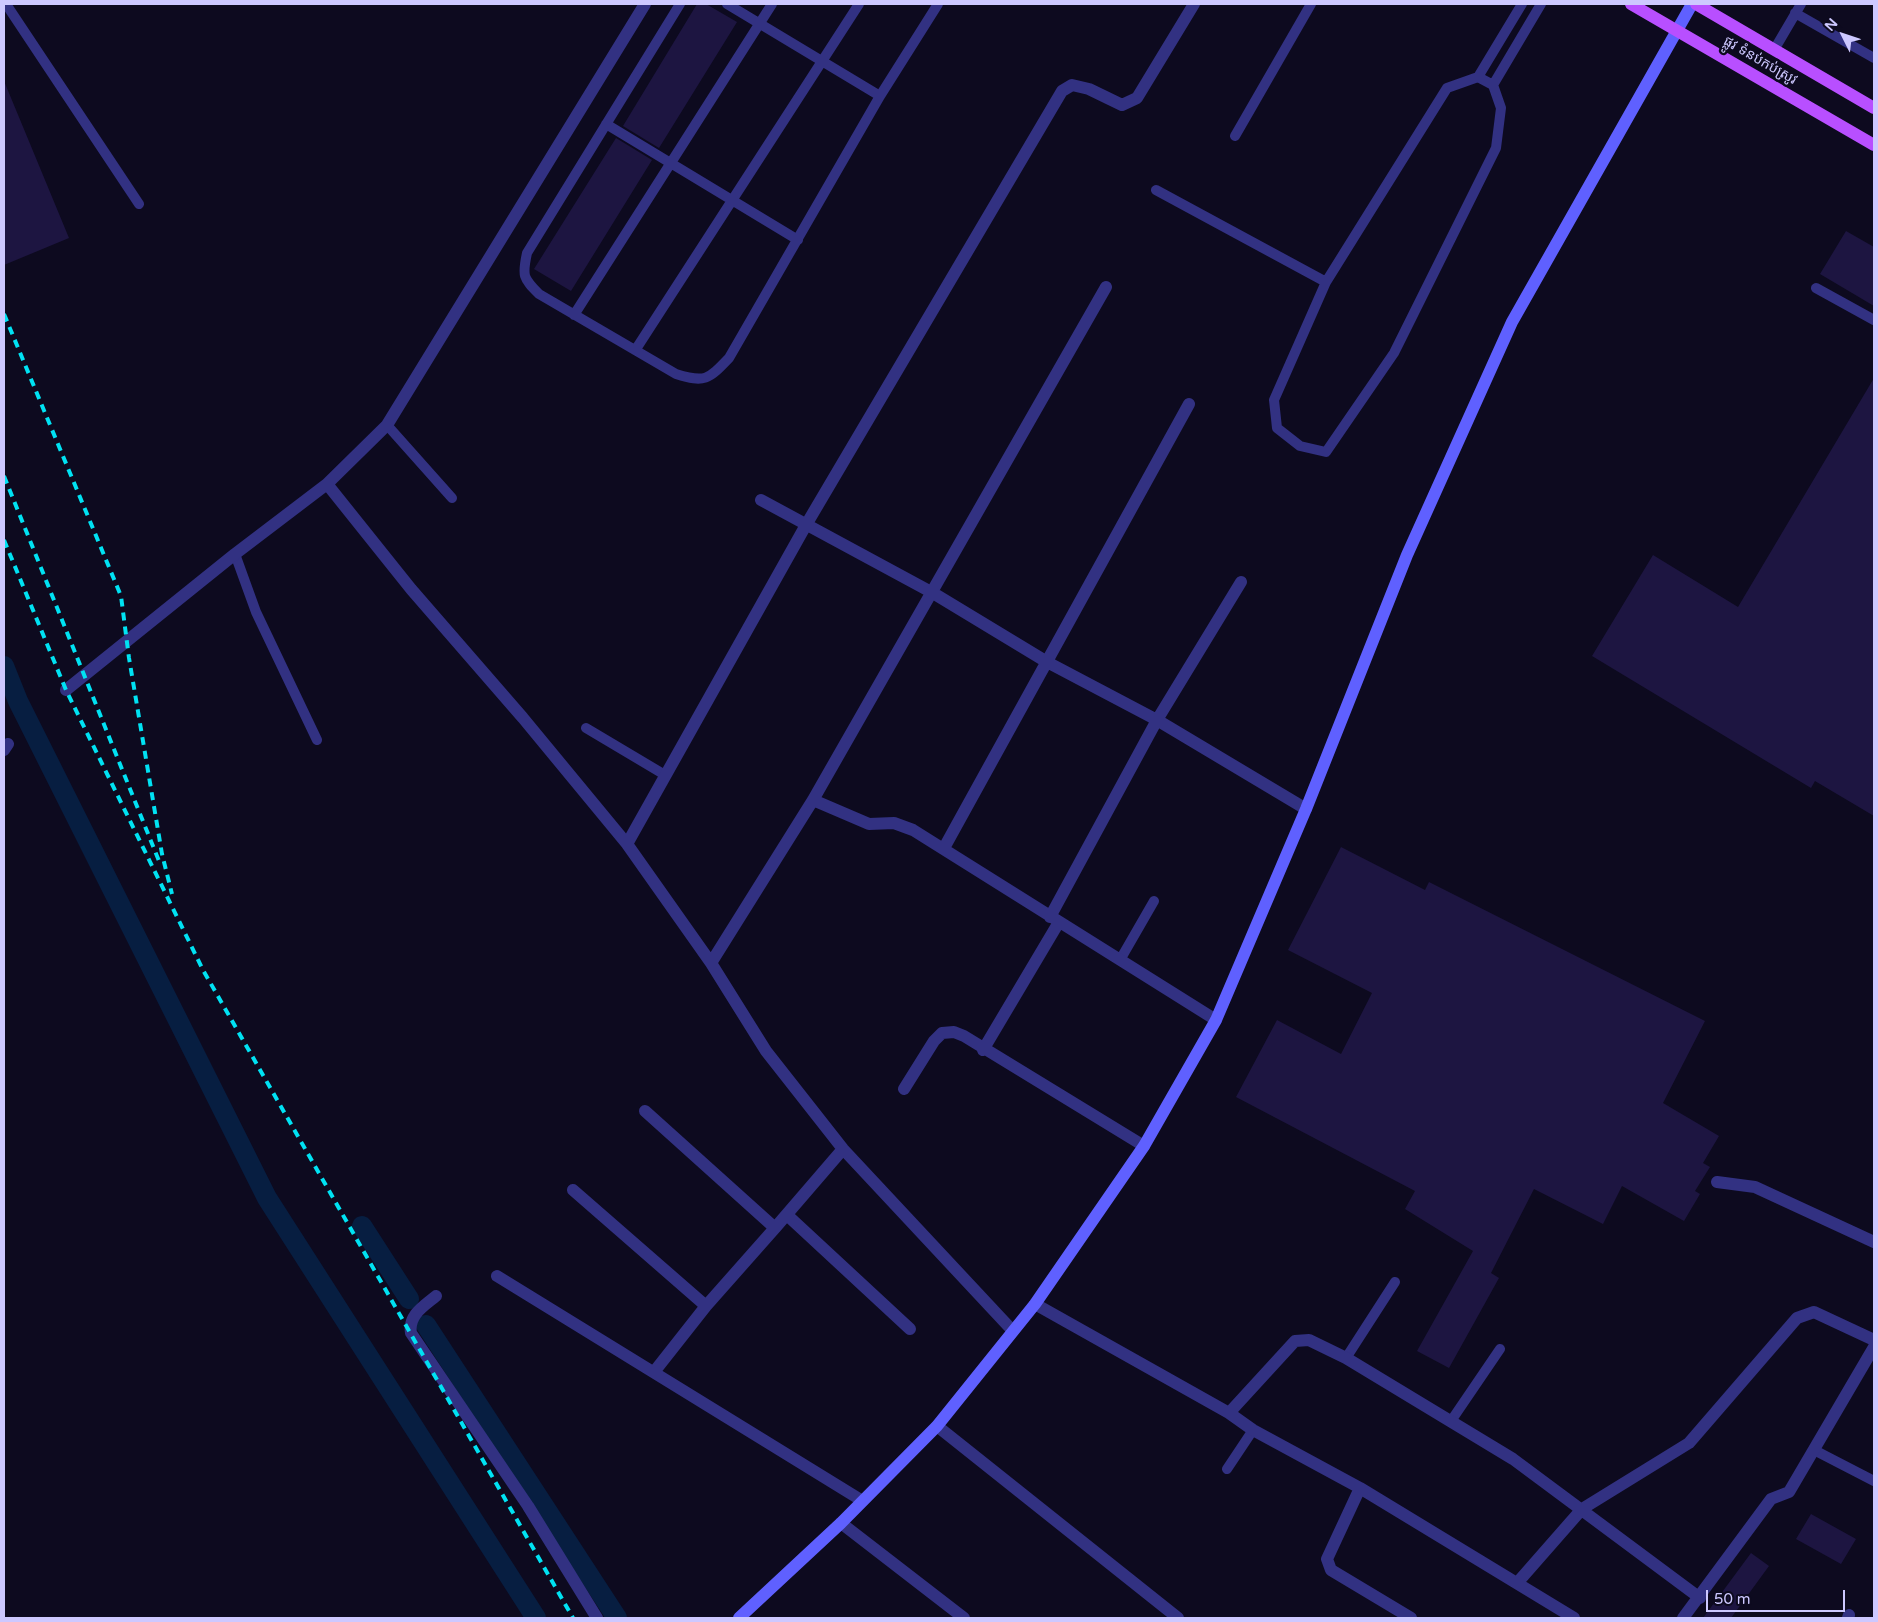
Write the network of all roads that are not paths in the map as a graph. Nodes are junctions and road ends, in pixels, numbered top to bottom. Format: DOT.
graph roads {
  1 [pos="6,4"];
  2 [pos="645,4"];
  3 [pos="680,4"];
  4 [pos="727,4"];
  5 [pos="772,4"];
  6 [pos="859,4"];
  7 [pos="938,4"];
  8 [pos="1194,4"];
  9 [pos="1311,4"];
  10 [pos="1522,4"];
  11 [pos="1540,4"];
  12 [pos="1631,4"];
  13 [pos="1692,4"];
  14 [pos="1696,4"];
  15 [pos="1798,8"];
  16 [pos="760,23"];
  17 [pos="1677,29"];
  18 [pos="1774,50"];
  19 [pos="1874,58"];
  20 [pos="822,60"];
  21 [pos="1478,76"];
  22 [pos="1493,85"];
  23 [pos="880,96"];
  24 [pos="1874,108"];
  25 [pos="606,124"];
  26 [pos="1235,136"];
  27 [pos="1874,145"];
  28 [pos="672,164"];
  29 [pos="1156,190"];
  30 [pos="732,200"];
  31 [pos="139,204"];
  32 [pos="798,240"];
  33 [pos="1326,282"];
  34 [pos="1106,287"];
  35 [pos="1816,288"];
  36 [pos="574,315"];
  37 [pos="1874,320"];
  38 [pos="636,349"];
  39 [pos="1189,404"];
  40 [pos="387,425"];
  41 [pos="327,484"];
  42 [pos="452,498"];
  43 [pos="761,500"];
  44 [pos="806,525"];
  45 [pos="235,554"];
  46 [pos="1241,582"];
  47 [pos="933,593"];
  48 [pos="1047,662"];
  49 [pos="66,690"];
  50 [pos="1157,720"];
  51 [pos="586,728"];
  52 [pos="317,740"];
  53 [pos="665,776"];
  54 [pos="814,800"];
  55 [pos="1306,809"];
  56 [pos="627,844"];
  57 [pos="944,848"];
  58 [pos="1154,901"];
  59 [pos="1054,920"];
  60 [pos="1120,960"];
  61 [pos="712,963"];
  62 [pos="1216,1020"];
  63 [pos="983,1050"];
  64 [pos="904,1088"];
  65 [pos="645,1111"];
  66 [pos="1144,1146"];
  67 [pos="843,1149"];
  68 [pos="1718,1182"];
  69 [pos="573,1190"];
  70 [pos="786,1215"];
  71 [pos="775,1228"];
  72 [pos="1874,1242"];
  73 [pos="497,1276"];
  74 [pos="1395,1282"];
  75 [pos="436,1296"];
  76 [pos="1036,1304"];
  77 [pos="706,1306"];
  78 [pos="910,1328"];
  79 [pos="1012,1330"];
  80 [pos="1873,1349"];
  81 [pos="1500,1350"];
  82 [pos="1346,1358"];
  83 [pos="654,1372"];
  84 [pos="1229,1414"];
  85 [pos="1451,1421"];
  86 [pos="937,1426"];
  87 [pos="1253,1430"];
  88 [pos="1814,1450"];
  89 [pos="1227,1469"];
  90 [pos="1874,1481"];
  91 [pos="1360,1488"];
  92 [pos="861,1500"];
  93 [pos="1582,1509"];
  94 [pos="841,1523"];
  95 [pos="1518,1582"];
  96 [pos="1700,1598"];
  97 [pos="596,1618"];
  98 [pos="739,1618"];
  99 [pos="964,1618"];
  100 [pos="1178,1618"];
  101 [pos="1411,1618"];
  102 [pos="1574,1618"];
  103 [pos="1683,1618"];
  1 -- 31 [label="lane"];
  2 -- 40 [label="street"];
  3 -- 25 [label="lane"];
  4 -- 16 [label="lane"];
  5 -- 16 [label="lane"];
  6 -- 20 [label="lane"];
  7 -- 23 [label="lane"];
  8 -- 44 [label="street"];
  9 -- 26 [label="lane"];
  10 -- 21 [label="lane"];
  11 -- 22 [label="lane"];
  12 -- 17 [label="main road, ផ្លូវ ទំនប់កប់ស្រូវ"];
  13 -- 17 [label="street"];
  14 -- 18 [label="main road, ផ្លូវ ទំនប់កប់ស្រូវ"];
  15 -- 18 [label="lane"];
  15 -- 19 [label="lane"];
  16 -- 20 [label="lane"];
  16 -- 28 [label="lane"];
  17 -- 27 [label="main road, ផ្លូវ ទំនប់កប់ស្រូវ"];
  17 -- 55 [label="street"];
  18 -- 24 [label="main road, ផ្លូវ ទំនប់កប់ស្រូវ"];
  20 -- 23 [label="lane"];
  20 -- 30 [label="lane"];
  21 -- 22 [label="lane"];
  21 -- 33 [label="lane"];
  22 -- 33 [label="lane"];
  23 -- 32 [label="lane"];
  25 -- 28 [label="lane"];
  25 -- 36 [label="lane"];
  28 -- 30 [label="lane"];
  28 -- 36 [label="lane"];
  29 -- 33 [label="lane"];
  30 -- 32 [label="lane"];
  30 -- 38 [label="lane"];
  32 -- 38 [label="lane"];
  34 -- 47 [label="street"];
  35 -- 37 [label="lane"];
  36 -- 38 [label="lane"];
  39 -- 48 [label="street"];
  40 -- 41 [label="street"];
  40 -- 42 [label="lane"];
  41 -- 45 [label="street"];
  41 -- 56 [label="street"];
  43 -- 44 [label="street"];
  44 -- 47 [label="street"];
  44 -- 53 [label="street"];
  45 -- 49 [label="street"];
  45 -- 52 [label="lane"];
  46 -- 50 [label="street"];
  47 -- 48 [label="street"];
  47 -- 54 [label="street"];
  48 -- 50 [label="street"];
  48 -- 57 [label="street"];
  50 -- 55 [label="street"];
  50 -- 59 [label="street"];
  51 -- 53 [label="lane"];
  53 -- 56 [label="street"];
  54 -- 57 [label="street"];
  54 -- 61 [label="street"];
  55 -- 62 [label="street"];
  56 -- 61 [label="street"];
  57 -- 59 [label="street"];
  58 -- 60 [label="lane"];
  59 -- 60 [label="street"];
  59 -- 63 [label="street"];
  60 -- 62 [label="street"];
  61 -- 67 [label="street"];
  62 -- 66 [label="street"];
  63 -- 64 [label="street"];
  63 -- 66 [label="street"];
  65 -- 71 [label="street"];
  66 -- 76 [label="street"];
  67 -- 70 [label="street"];
  67 -- 79 [label="street"];
  68 -- 72 [label="street"];
  69 -- 77 [label="street"];
  70 -- 71 [label="street"];
  70 -- 78 [label="street"];
  71 -- 77 [label="street"];
  73 -- 83 [label="street"];
  74 -- 82 [label="lane"];
  75 -- 97 [label="street"];
  76 -- 79 [label="street"];
  76 -- 84 [label="street"];
  77 -- 83 [label="street"];
  79 -- 86 [label="street"];
  80 -- 88 [label="street"];
  80 -- 93 [label="street"];
  81 -- 85 [label="lane"];
  82 -- 84 [label="street"];
  82 -- 85 [label="street"];
  83 -- 92 [label="street"];
  84 -- 87 [label="street"];
  85 -- 93 [label="street"];
  86 -- 92 [label="street"];
  86 -- 100 [label="street"];
  87 -- 89 [label="lane"];
  87 -- 91 [label="street"];
  88 -- 90 [label="lane"];
  88 -- 96 [label="street"];
  91 -- 95 [label="street"];
  91 -- 101 [label="street"];
  92 -- 94 [label="street"];
  93 -- 95 [label="street"];
  93 -- 96 [label="street"];
  94 -- 98 [label="street"];
  94 -- 99 [label="street"];
  95 -- 102 [label="street"];
  96 -- 103 [label="street"];
}
